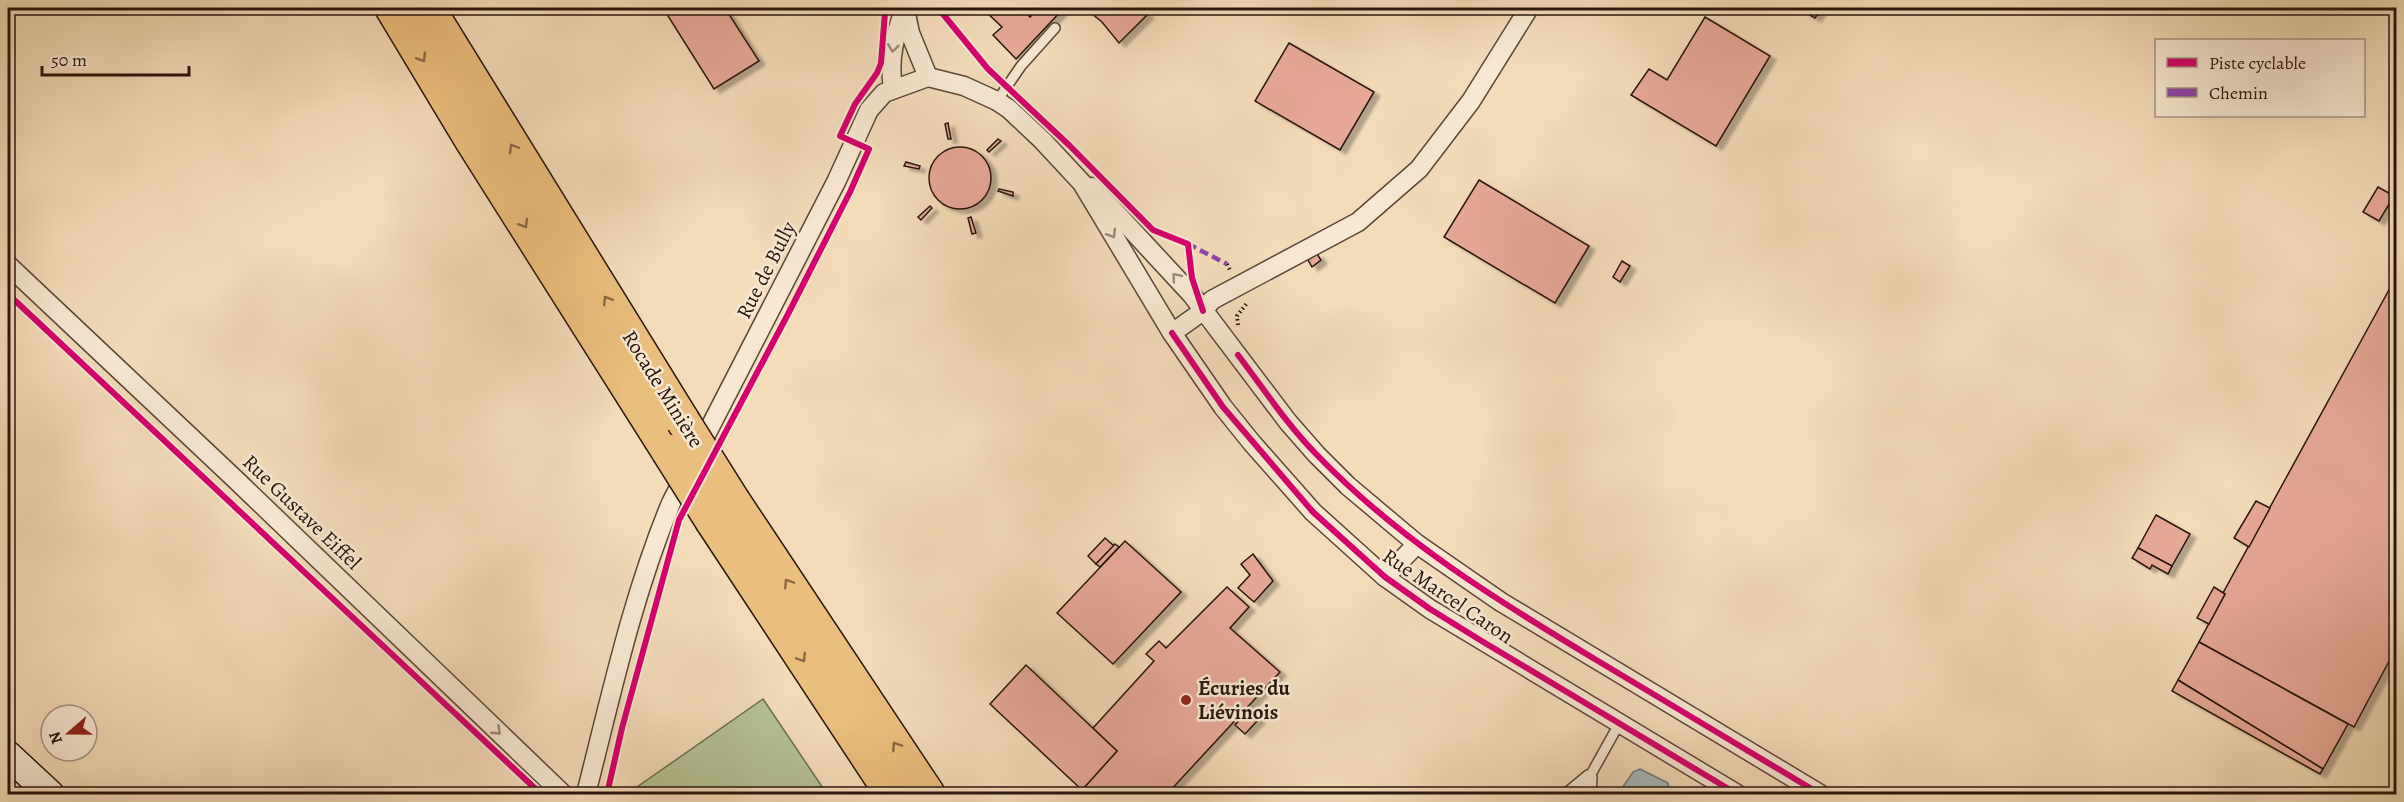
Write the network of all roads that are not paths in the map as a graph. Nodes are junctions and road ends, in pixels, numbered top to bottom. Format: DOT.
graph roads {
  1 [pos="392,8"];
  2 [pos="428,8"];
  3 [pos="905,8"];
  4 [pos="1529,8"];
  5 [pos="1055,28"];
  6 [pos="928,77"];
  7 [pos="893,88"];
  8 [pos="997,101"];
  9 [pos="1082,183"];
  10 [pos="8,265"];
  11 [pos="1203,311"];
  12 [pos="1172,333"];
  13 [pos="723,511"];
  14 [pos="1417,544"];
  15 [pos="1385,577"];
  16 [pos="1619,724"];
  17 [pos="8,755"];
  18 [pos="1592,771"];
  19 [pos="50,795"];
  20 [pos="563,795"];
  21 [pos="586,795"];
  22 [pos="892,795"];
  23 [pos="928,795"];
  24 [pos="1565,795"];
  25 [pos="1580,795"];
  26 [pos="1591,795"];
  27 [pos="1737,795"];
  28 [pos="1820,795"];
  1 -- 13 [label="highway, Rocade Minière, one-way, bridge"];
  13 -- 2 [label="highway, Rocade Minière, one-way, bridge"];
  3 -- 6 [label="street"];
  3 -- 7 [label="street, one-way"];
  4 -- 11 [label="street"];
  5 -- 8 [label="lane"];
  6 -- 7 [label="street"];
  6 -- 8 [label="street, Rue Marcel Caron"];
  7 -- 21 [label="street, Rue de Bully"];
  8 -- 9 [label="street, Rue Marcel Caron"];
  11 -- 9 [label="street, Rue Marcel Caron, one-way"];
  9 -- 12 [label="street, Rue Marcel Caron, one-way"];
  10 -- 20 [label="street, Rue Gustave Eiffel, one-way"];
  11 -- 12 [label="street"];
  11 -- 14 [label="street, Rue Marcel Caron"];
  12 -- 15 [label="street, Rue Marcel Caron"];
  13 -- 22 [label="highway, Rocade Minière, one-way"];
  23 -- 13 [label="highway, Rocade Minière, one-way"];
  14 -- 15 [label="street"];
  14 -- 28 [label="street, Rue Marcel Caron"];
  15 -- 16 [label="street, Rue Marcel Caron"];
  16 -- 18 [label="lane"];
  16 -- 27 [label="street, Rue Marcel Caron"];
  17 -- 19 [label="main road"];
  18 -- 24 [label="lane"];
  18 -- 25 [label="lane"];
  18 -- 26 [label="lane"];
}
